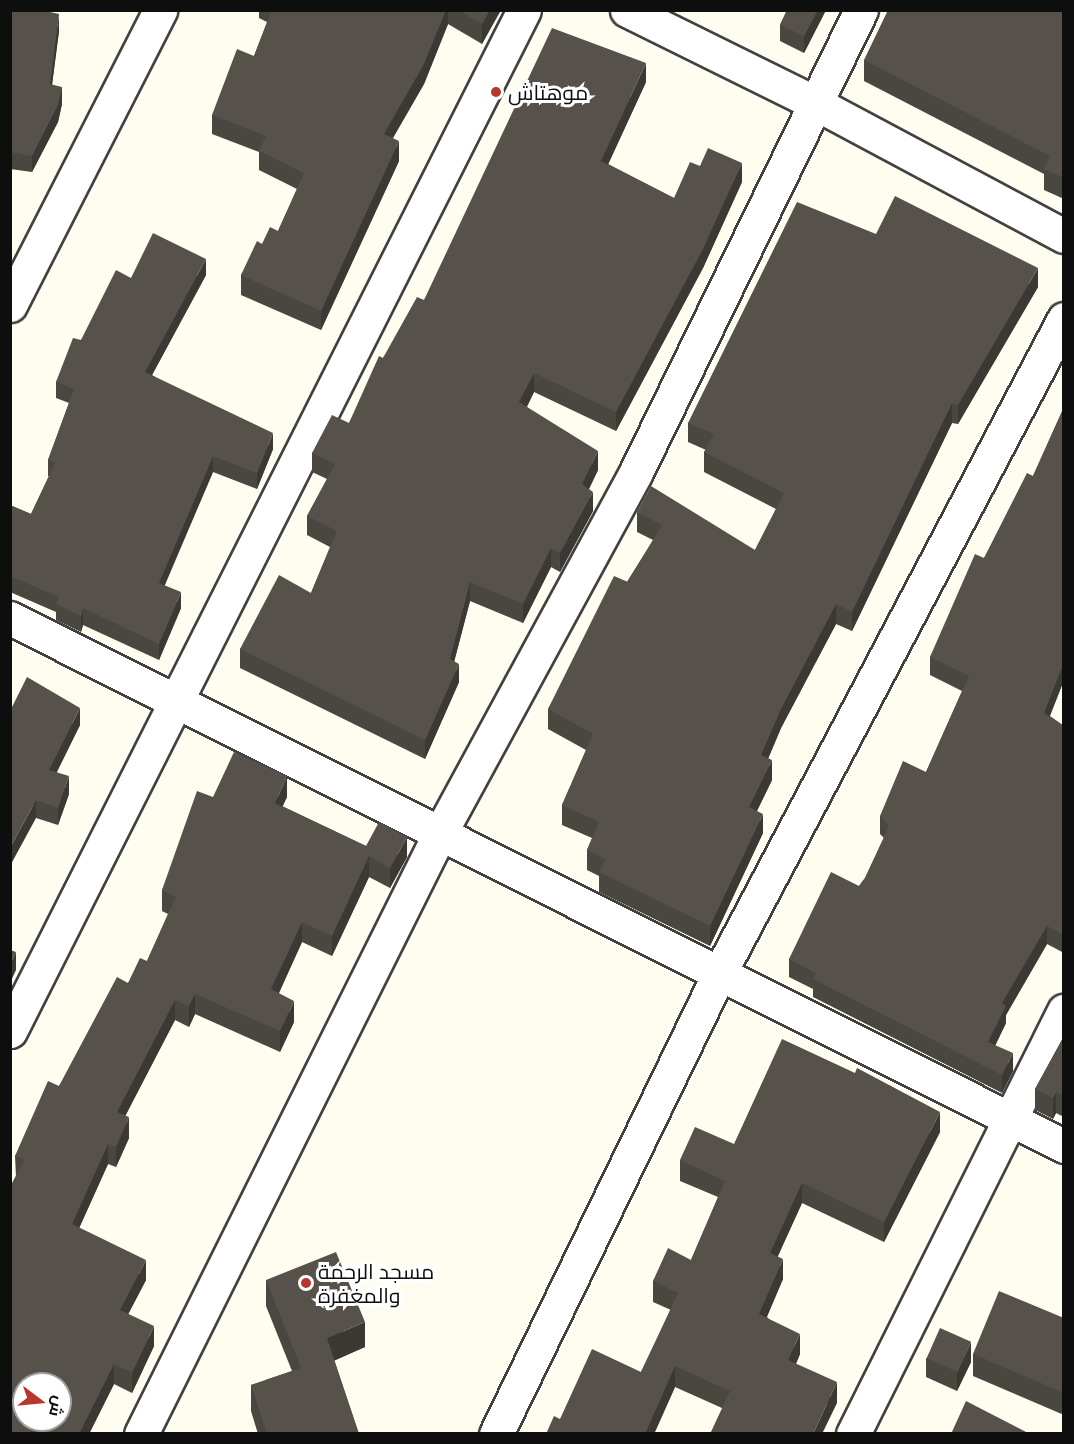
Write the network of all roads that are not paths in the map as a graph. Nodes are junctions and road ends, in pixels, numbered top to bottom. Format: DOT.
graph roads {
  1 [pos="160,10"];
  2 [pos="524,10"];
  3 [pos="627,10"];
  4 [pos="861,10"];
  5 [pos="814,103"];
  6 [pos="1064,236"];
  7 [pos="10,305"];
  8 [pos="1064,319"];
  9 [pos="10,618"];
  10 [pos="179,702"];
  11 [pos="439,835"];
  12 [pos="720,972"];
  13 [pos="1064,1011"];
  14 [pos="10,1031"];
  15 [pos="1009,1117"];
  16 [pos="1064,1146"];
  17 [pos="141,1434"];
  18 [pos="496,1434"];
  19 [pos="853,1434"];
  1 -- 7 [label="street"];
  2 -- 10 [label="street"];
  3 -- 5 [label="street"];
  4 -- 5 [label="street"];
  5 -- 6 [label="street"];
  5 -- 11 [label="street"];
  8 -- 12 [label="street"];
  9 -- 10 [label="street"];
  10 -- 11 [label="street"];
  10 -- 14 [label="street"];
  11 -- 12 [label="street"];
  11 -- 17 [label="street"];
  12 -- 15 [label="street"];
  12 -- 18 [label="street"];
  13 -- 15 [label="street"];
  15 -- 16 [label="street"];
  15 -- 19 [label="street"];
}
